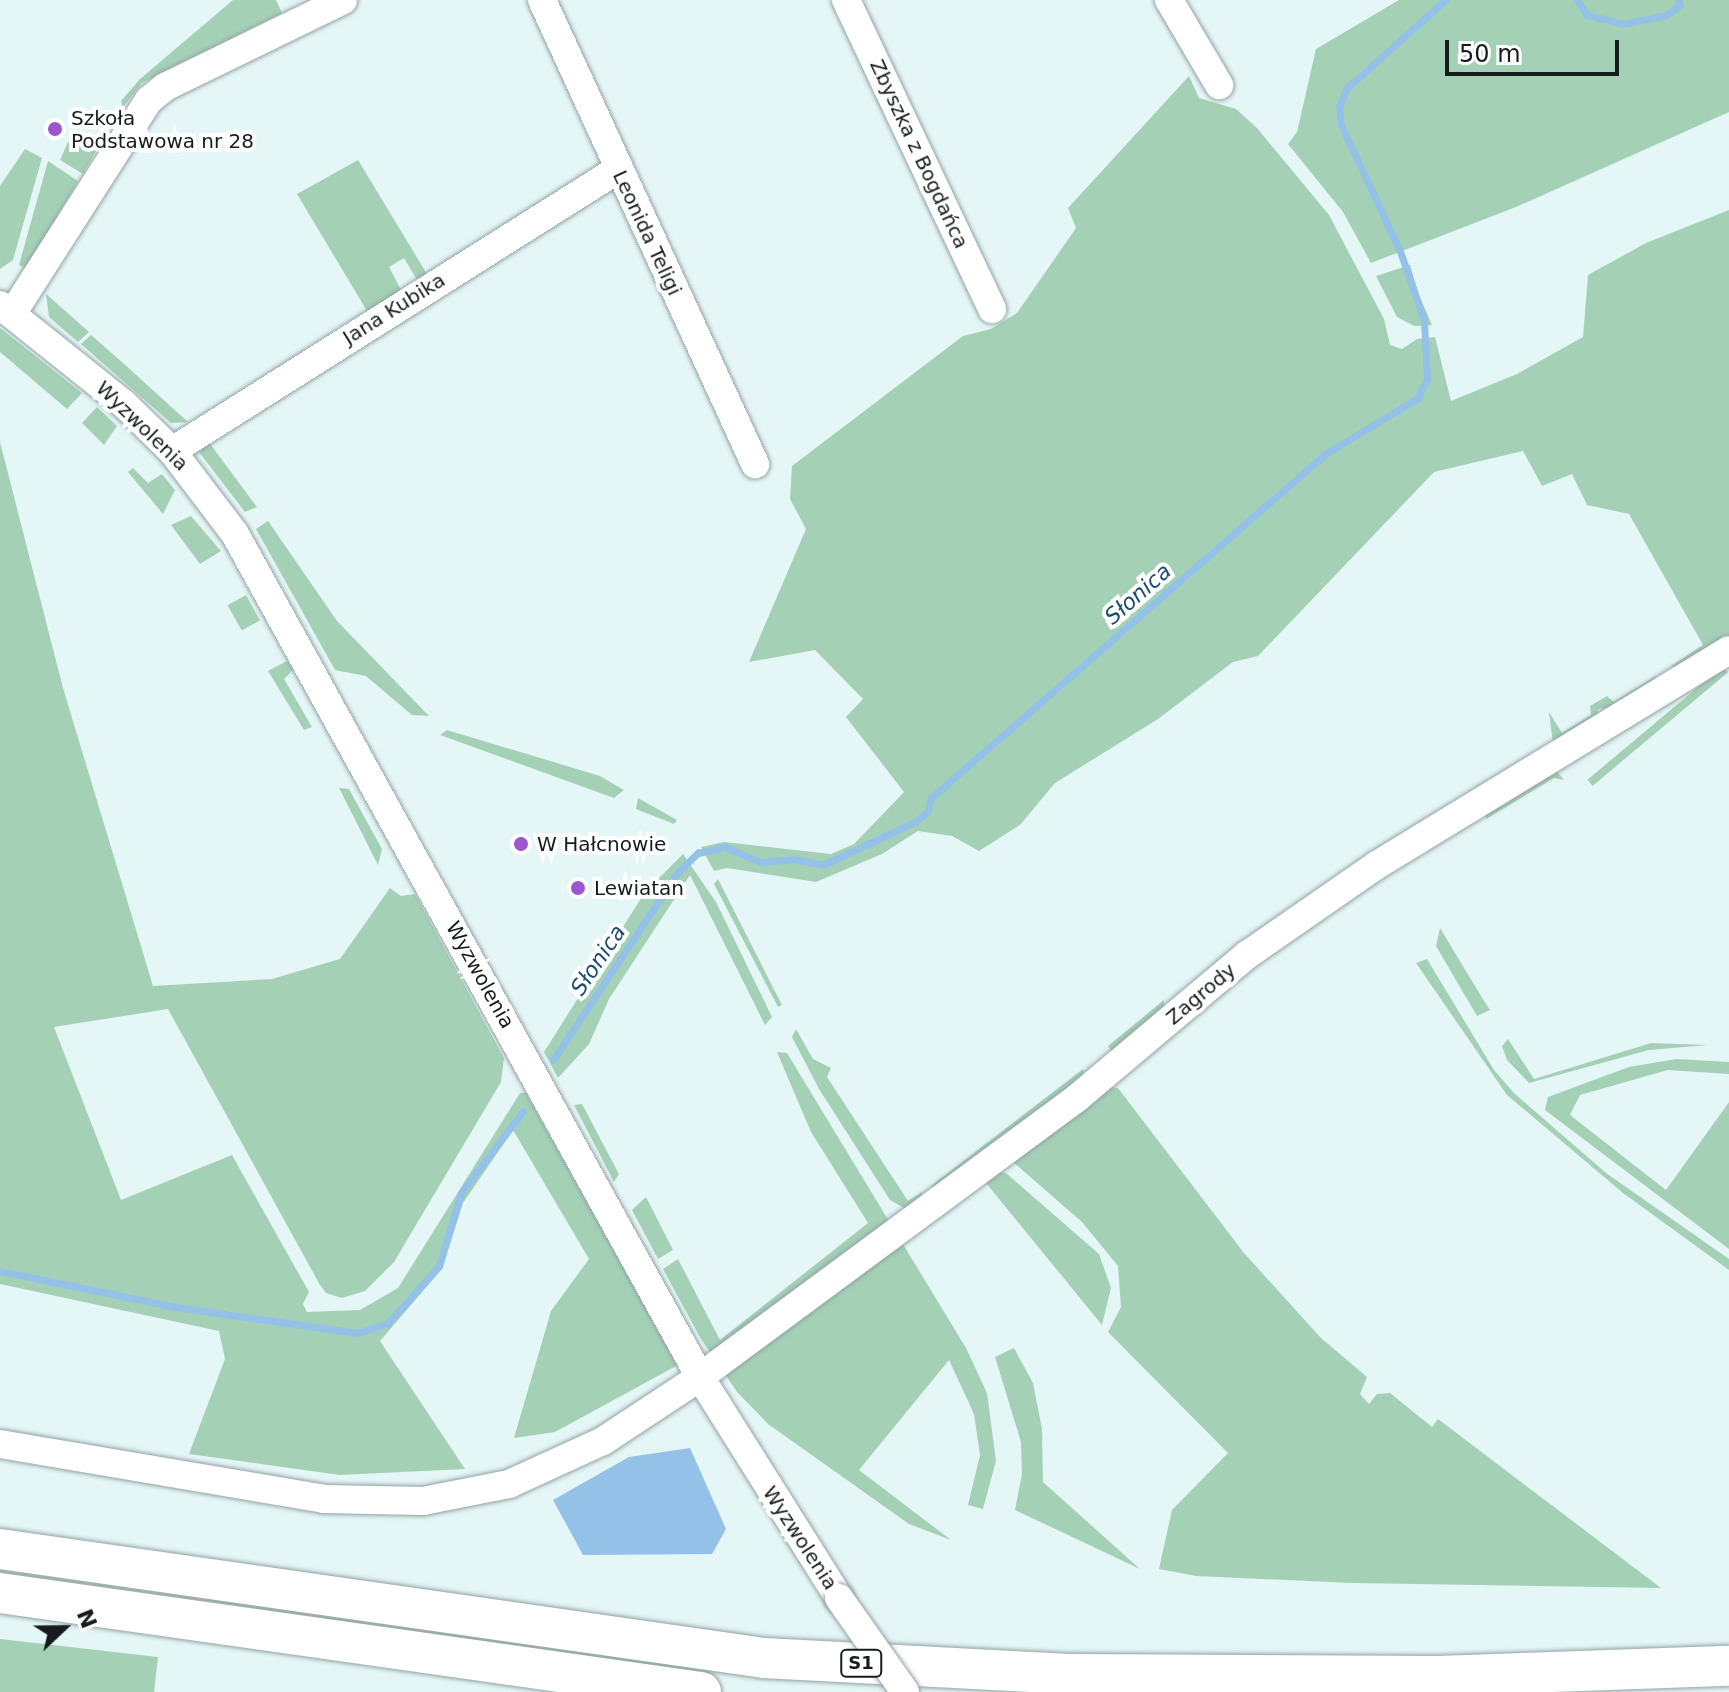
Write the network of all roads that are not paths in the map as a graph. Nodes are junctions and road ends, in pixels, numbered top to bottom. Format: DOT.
graph roads {
  1 [pos="343,0"];
  2 [pos="542,0"];
  3 [pos="846,0"];
  4 [pos="1169,0"];
  5 [pos="1219,85"];
  6 [pos="617,170"];
  7 [pos="992,309"];
  8 [pos="6,310"];
  9 [pos="172,451"];
  10 [pos="755,464"];
  11 [pos="1729,650"];
  12 [pos="700,1377"];
  13 [pos="0,1444"];
  14 [pos="0,1549"];
  15 [pos="0,1593"];
  16 [pos="1729,1666"];
  17 [pos="701,1692"];
  18 [pos="905,1692"];
  1 -- 8 [label="street"];
  2 -- 6 [label="street, Leonida Teligi"];
  3 -- 7 [label="street, Zbyszka z Bogdańca"];
  4 -- 5 [label="street"];
  6 -- 9 [label="street, Jana Kubika"];
  6 -- 10 [label="street, Leonida Teligi"];
  8 -- 9 [label="street, Wyzwolenia"];
  9 -- 12 [label="street, Wyzwolenia"];
  11 -- 12 [label="street, Zagrody"];
  12 -- 13 [label="street, Zagrody"];
  12 -- 18 [label="street, Wyzwolenia, bridge"];
  14 -- 16 [label="highway, S1"];
  15 -- 17 [label="highway"];
}
